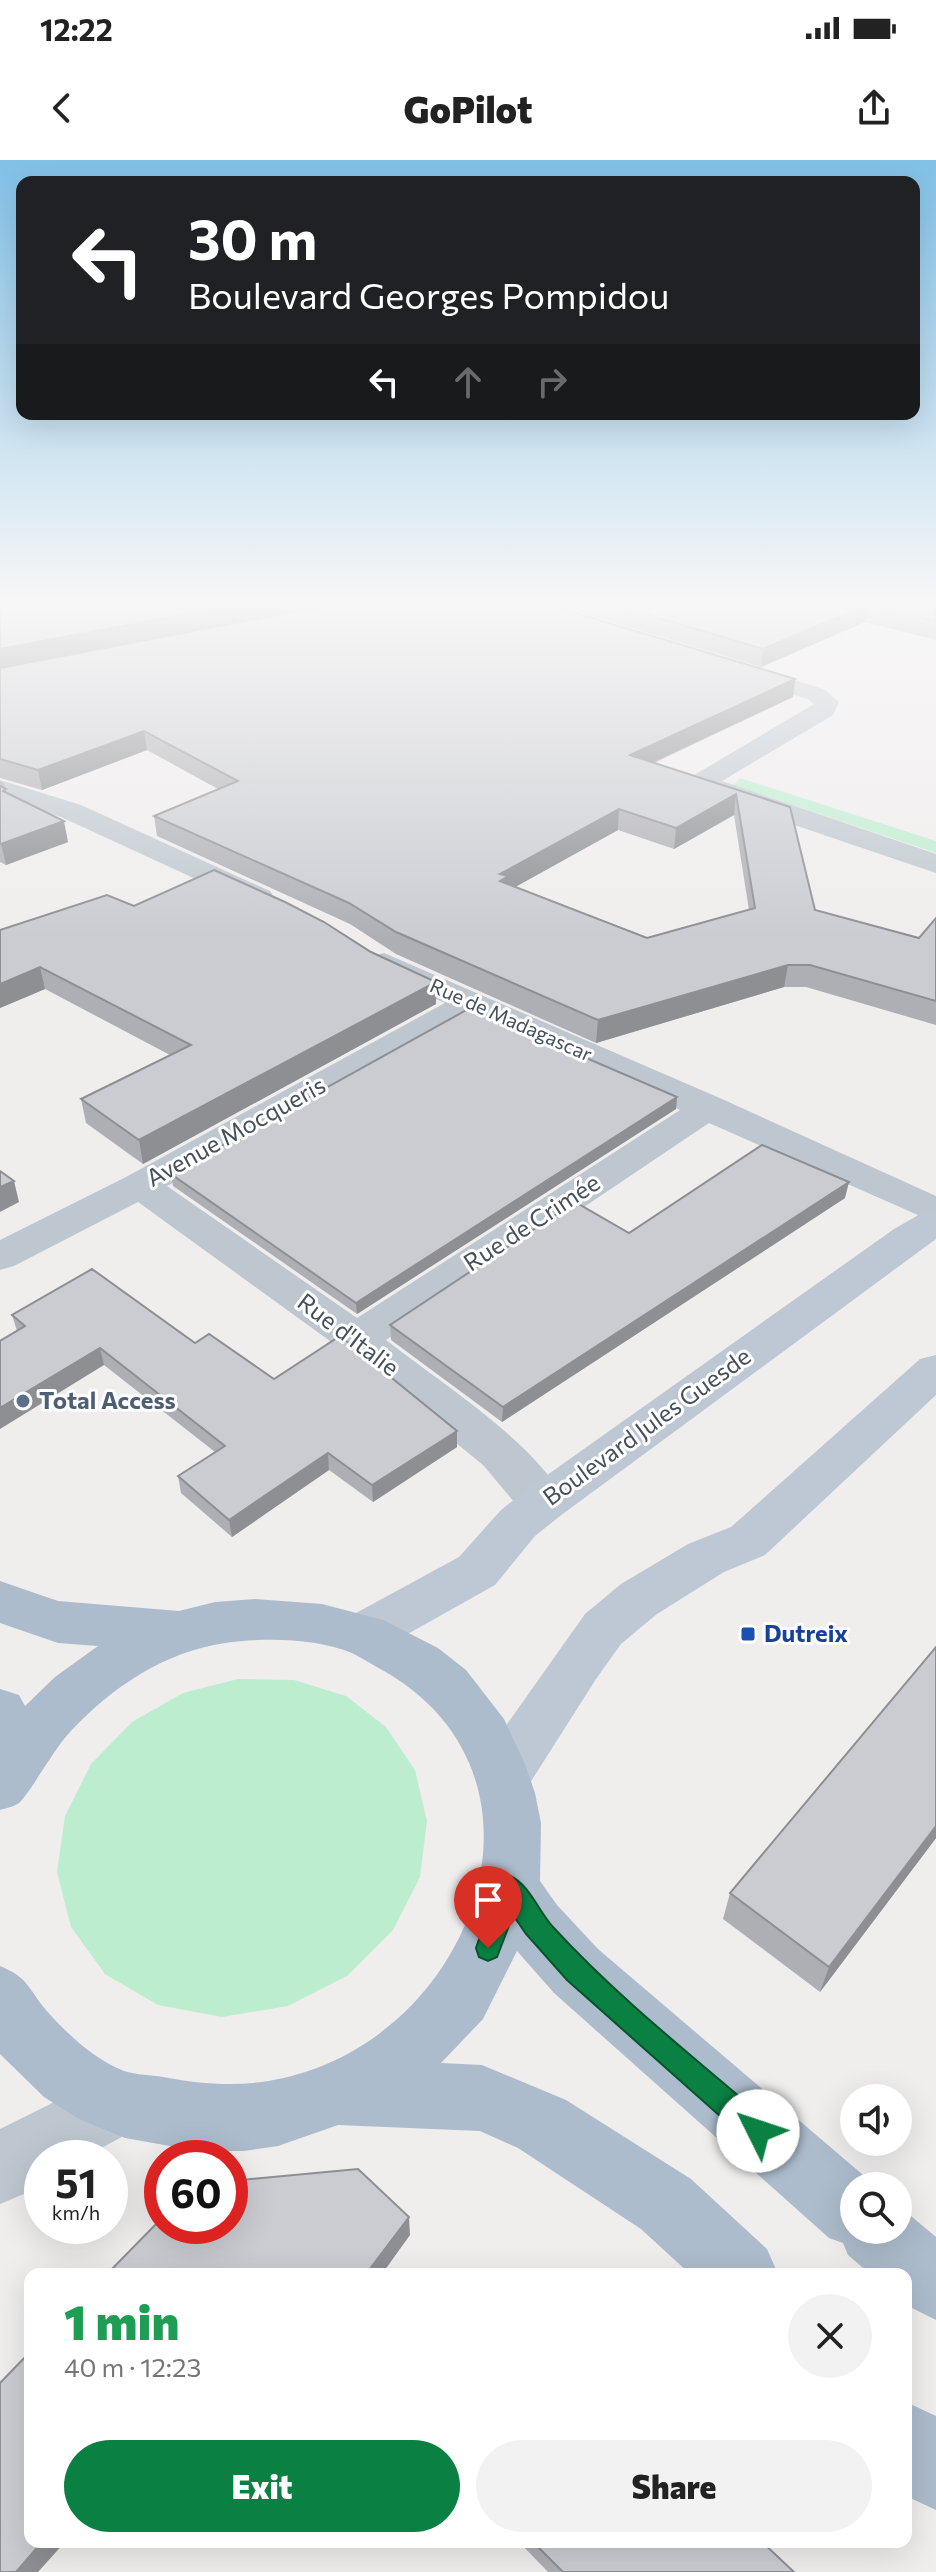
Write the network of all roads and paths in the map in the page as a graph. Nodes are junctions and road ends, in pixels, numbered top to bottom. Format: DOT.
graph roads {
  1 [pos="818,714"];
  2 [pos="0,788"];
  3 [pos="936,864"];
  4 [pos="285,909"];
  5 [pos="361,949"];
  6 [pos="469,1003"];
  7 [pos="709,1107"];
  8 [pos="140,1185"];
  9 [pos="936,1211"];
  10 [pos="936,1222"];
  11 [pos="0,1257"];
  12 [pos="356,1339"];
  13 [pos="936,1370"];
  14 [pos="543,1503"];
  15 [pos="0,1602"];
  16 [pos="184,1631"];
  17 [pos="363,1634"];
  18 [pos="6,1749"];
  19 [pos="503,1776"];
  20 [pos="510,1888"];
  21 [pos="0,1997"];
  22 [pos="339,2092"];
  23 [pos="119,2103"];
  24 [pos="0,2170"];
  25 [pos="840,2201"];
  26 [pos="889,2244"];
  27 [pos="735,2268"];
  28 [pos="936,2284"];
  29 [pos="912,2446"];
  30 [pos="936,2471"];
  1 -- 3 [label="street"];
  2 -- 4 [label="street"];
  5 -- 6 [label="street, Rue de Madagascar"];
  6 -- 7 [label="street, Rue de Madagascar"];
  6 -- 8 [label="street, Avenue Mocqueris"];
  7 -- 9 [label="street, Rue de Madagascar"];
  7 -- 12 [label="street, Rue de Crimée"];
  8 -- 11 [label="street, Avenue Mocqueris"];
  8 -- 12 [label="street, Rue d'Italie"];
  10 -- 14 [label="main road, Boulevard Jules Guesde"];
  12 -- 14 [label="street, Rue d'Italie"];
  13 -- 19 [label="main road"];
  14 -- 17 [label="main road, Boulevard Jules Guesde"];
  15 -- 16 [label="main road"];
  16 -- 17 [label="main road"];
  16 -- 18 [label="main road"];
  17 -- 19 [label="main road"];
  19 -- 20 [label="main road"];
  20 -- 22 [label="main road"];
  20 -- 25 [label="main road"];
  21 -- 23 [label="main road"];
  22 -- 23 [label="main road"];
  22 -- 27 [label="main road"];
  23 -- 24 [label="street"];
  26 -- 28 [label="main road"];
  29 -- 30 [label="main road"];
}
